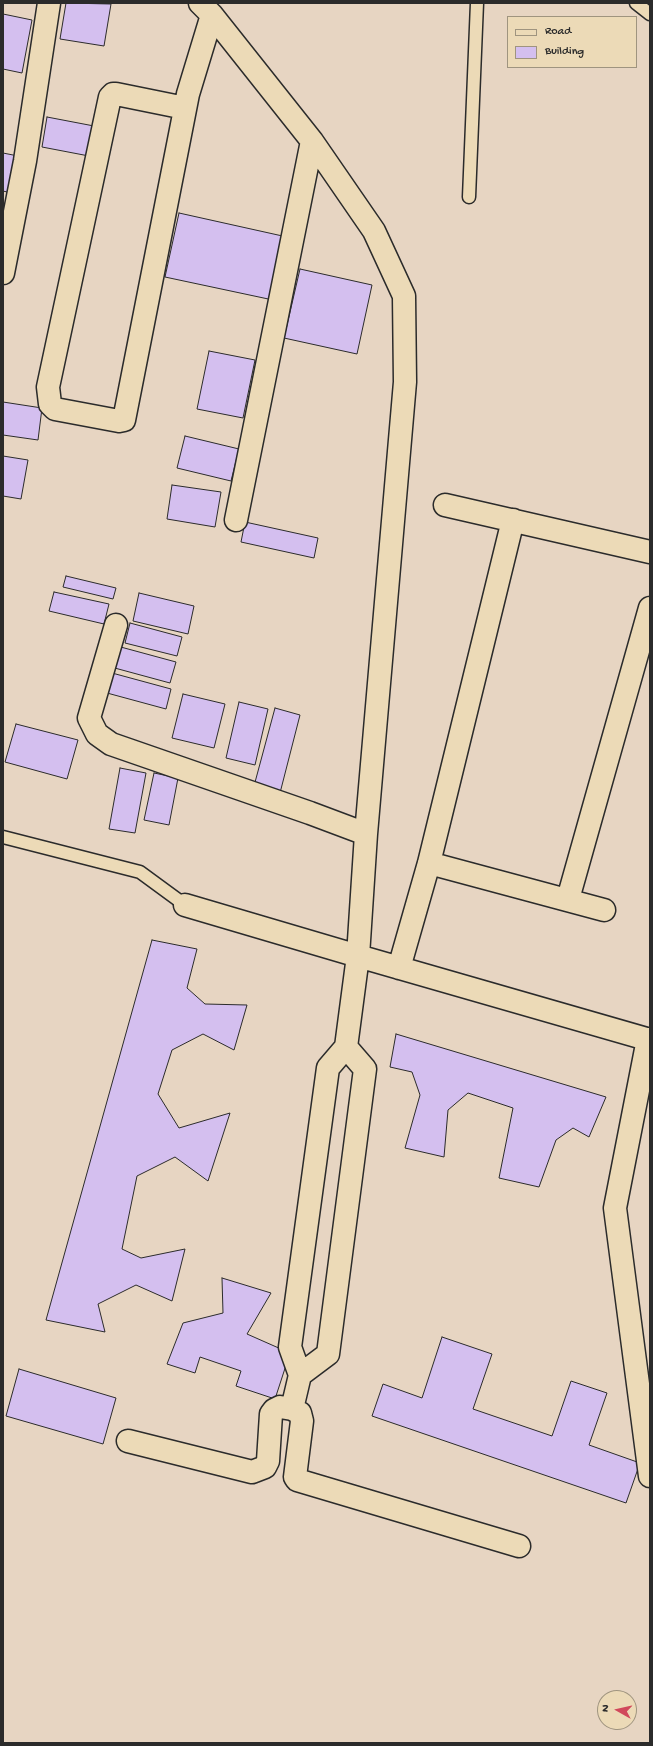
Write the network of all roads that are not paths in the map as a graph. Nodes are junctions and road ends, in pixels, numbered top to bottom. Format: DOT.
graph roads {
  1 [pos="49,3"];
  2 [pos="477,3"];
  3 [pos="636,3"];
  4 [pos="206,9"];
  5 [pos="650,14"];
  6 [pos="185,108"];
  7 [pos="312,141"];
  8 [pos="469,197"];
  9 [pos="3,273"];
  10 [pos="445,505"];
  11 [pos="236,520"];
  12 [pos="513,520"];
  13 [pos="650,552"];
  14 [pos="650,608"];
  15 [pos="116,625"];
  16 [pos="366,834"];
  17 [pos="3,837"];
  18 [pos="429,863"];
  19 [pos="568,899"];
  20 [pos="185,905"];
  21 [pos="604,910"];
  22 [pos="358,956"];
  23 [pos="399,968"];
  24 [pos="649,1039"];
  25 [pos="346,1047"];
  26 [pos="300,1375"];
  27 [pos="292,1409"];
  28 [pos="128,1440"];
  29 [pos="650,1476"];
  30 [pos="519,1546"];
  1 -- 9 [label="street"];
  2 -- 8 [label="lane"];
  3 -- 5 [label="lane"];
  4 -- 6 [label="street"];
  4 -- 7 [label="street"];
  6 -- 6 [label="street"];
  7 -- 11 [label="street"];
  7 -- 16 [label="street"];
  10 -- 12 [label="street"];
  12 -- 13 [label="street"];
  12 -- 18 [label="street"];
  14 -- 19 [label="street"];
  15 -- 16 [label="street"];
  16 -- 22 [label="street"];
  17 -- 20 [label="lane"];
  18 -- 19 [label="street"];
  18 -- 23 [label="street"];
  19 -- 21 [label="street"];
  20 -- 22 [label="street"];
  22 -- 23 [label="street"];
  22 -- 25 [label="street"];
  23 -- 24 [label="street"];
  24 -- 29 [label="street"];
  25 -- 26 [label="street"];
  25 -- 26 [label="street"];
  26 -- 27 [label="street"];
  27 -- 28 [label="street"];
  27 -- 30 [label="street"];
}
